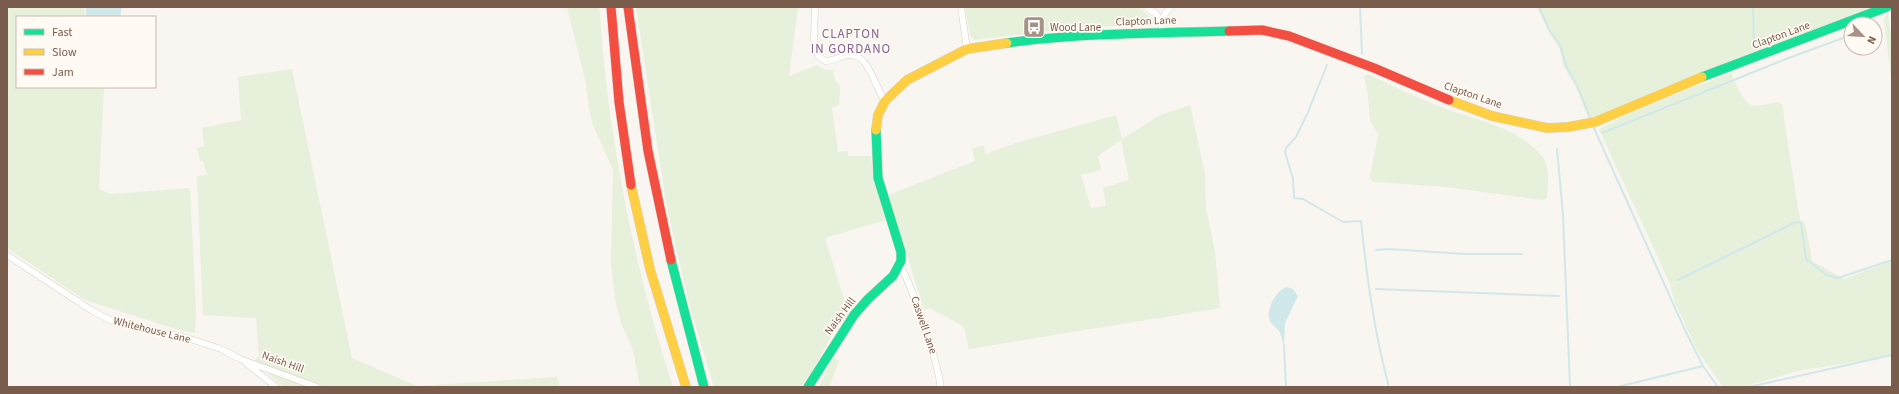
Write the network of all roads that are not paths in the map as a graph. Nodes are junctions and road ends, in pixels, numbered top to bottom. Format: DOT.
graph roads {
  1 [pos="611,7"];
  2 [pos="628,7"];
  3 [pos="815,7"];
  4 [pos="961,7"];
  5 [pos="1146,7"];
  6 [pos="1170,7"];
  7 [pos="1885,8"];
  8 [pos="1162,28"];
  9 [pos="967,49"];
  10 [pos="885,101"];
  11 [pos="7,255"];
  12 [pos="899,266"];
  13 [pos="240,359"];
  14 [pos="276,387"];
  15 [pos="317,387"];
  16 [pos="686,387"];
  17 [pos="704,387"];
  18 [pos="808,387"];
  19 [pos="940,387"];
  1 -- 16 [label="main road"];
  2 -- 17 [label="main road"];
  3 -- 10 [label="street"];
  4 -- 9 [label="street"];
  5 -- 8 [label="street"];
  6 -- 8 [label="street"];
  7 -- 8 [label="main road, Clapton Lane"];
  8 -- 9 [label="main road, Clapton Lane"];
  9 -- 10 [label="main road, Clapton Lane"];
  10 -- 12 [label="main road, Clapton Lane"];
  11 -- 13 [label="street, Whitehouse Lane"];
  12 -- 18 [label="main road, Naish Hill"];
  12 -- 19 [label="street, Caswell Lane"];
  13 -- 14 [label="street"];
  13 -- 15 [label="street, Naish Hill"];
}
